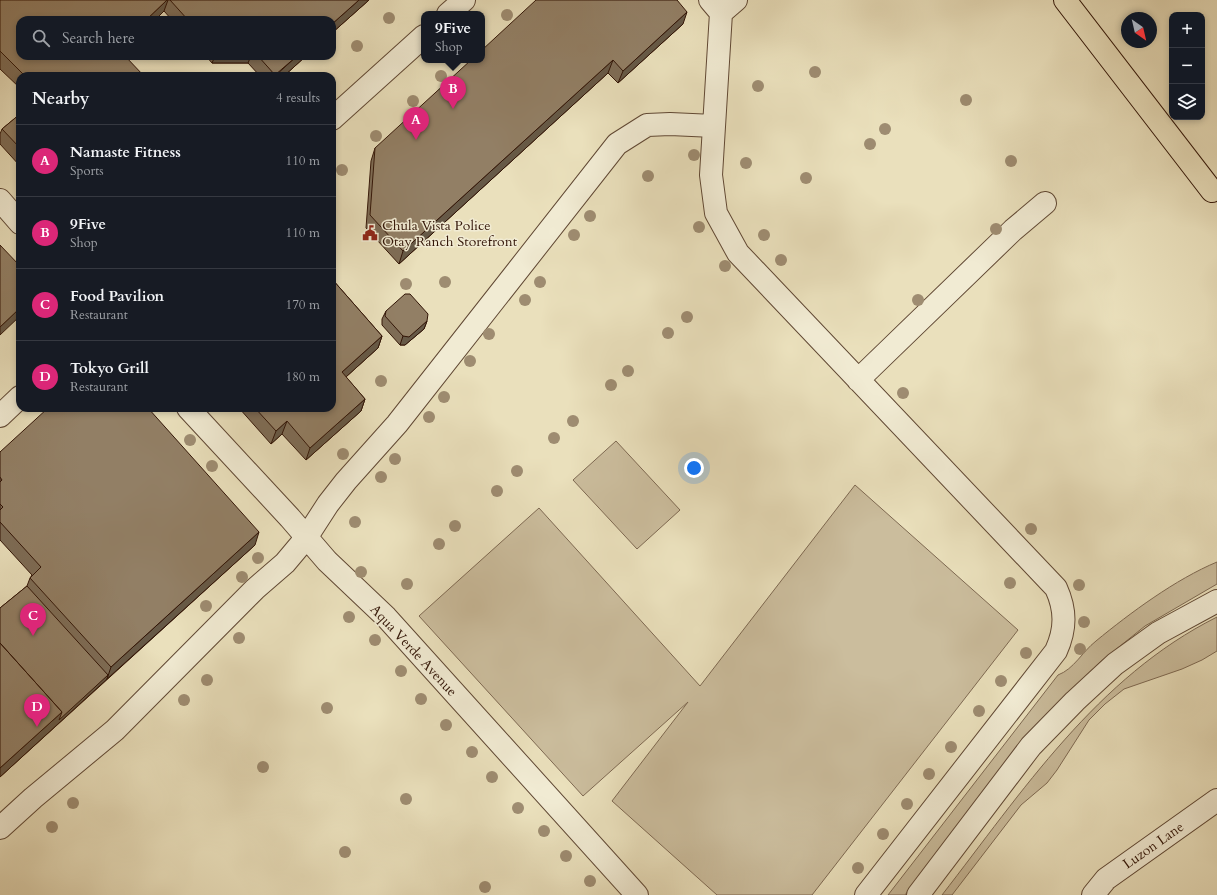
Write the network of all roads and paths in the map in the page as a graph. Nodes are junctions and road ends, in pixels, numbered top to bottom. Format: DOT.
graph roads {
  1 [pos="464,0"];
  2 [pos="1064,0"];
  3 [pos="1084,0"];
  4 [pos="722,4"];
  5 [pos="451,11"];
  6 [pos="421,39"];
  7 [pos="336,116"];
  8 [pos="714,126"];
  9 [pos="1215,194"];
  10 [pos="0,200"];
  11 [pos="1044,202"];
  12 [pos="16,218"];
  13 [pos="858,380"];
  14 [pos="16,401"];
  15 [pos="192,412"];
  16 [pos="0,416"];
  17 [pos="306,538"];
  18 [pos="1217,600"];
  19 [pos="1217,800"];
  20 [pos="0,828"];
  21 [pos="637,895"];
  22 [pos="866,895"];
  23 [pos="918,895"];
  24 [pos="1093,895"];
  1 -- 5 [label="street"];
  2 -- 9 [label="highway"];
  3 -- 9 [label="highway"];
  4 -- 8 [label="street"];
  6 -- 7 [label="street"];
  8 -- 13 [label="street"];
  8 -- 17 [label="street"];
  10 -- 12 [label="street"];
  11 -- 13 [label="street"];
  13 -- 22 [label="street"];
  14 -- 16 [label="street"];
  15 -- 17 [label="street, Aqua Verde Avenue"];
  17 -- 20 [label="street"];
  17 -- 21 [label="street, Aqua Verde Avenue"];
  18 -- 23 [label="street"];
  19 -- 24 [label="street, Luzon Lane"];
}
